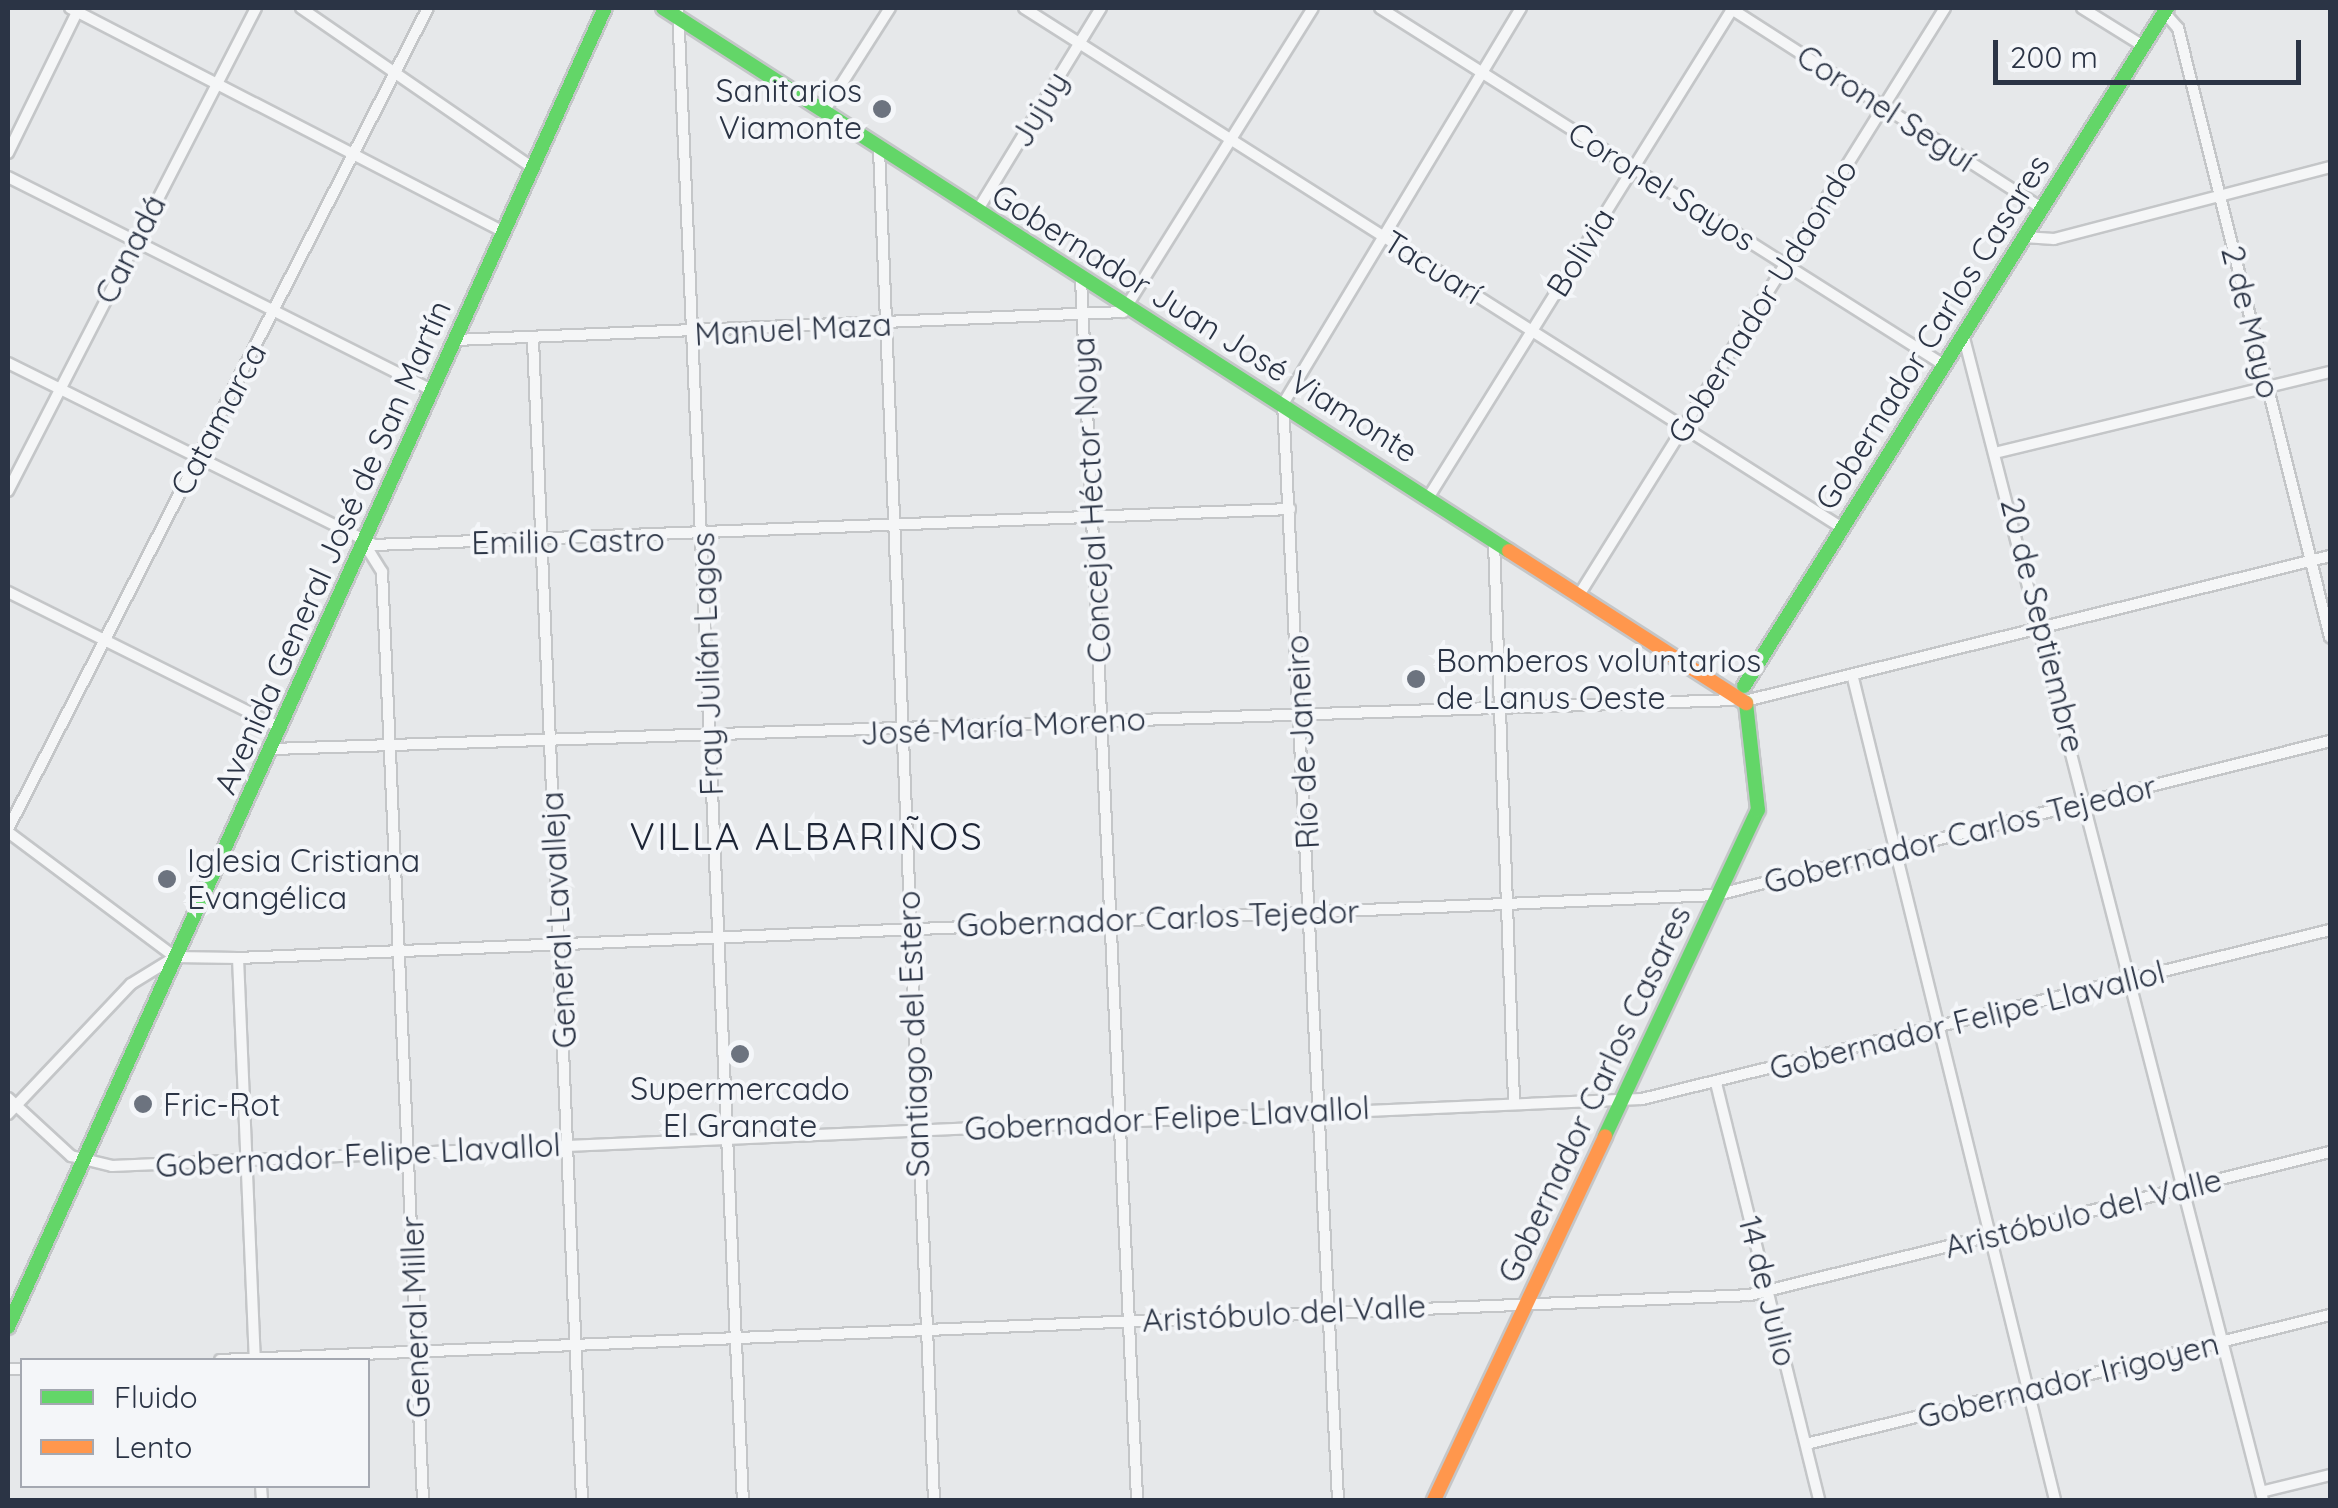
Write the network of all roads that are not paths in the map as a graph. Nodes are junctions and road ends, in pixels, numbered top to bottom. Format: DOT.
graph roads {
  1 [pos="256,8"];
  2 [pos="301,8"];
  3 [pos="428,8"];
  4 [pos="605,8"];
  5 [pos="890,8"];
  6 [pos="1024,8"];
  7 [pos="1101,8"];
  8 [pos="1313,8"];
  9 [pos="1380,8"];
  10 [pos="1521,8"];
  11 [pos="1731,8"];
  12 [pos="1945,8"];
  13 [pos="2082,8"];
  14 [pos="75,9"];
  15 [pos="672,10"];
  16 [pos="2166,10"];
  17 [pos="1080,43"];
  18 [pos="2143,46"];
  19 [pos="1481,71"];
  20 [pos="395,72"];
  21 [pos="218,81"];
  22 [pos="1884,106"];
  23 [pos="824,113"];
  24 [pos="1232,140"];
  25 [pos="879,150"];
  26 [pos="354,152"];
  27 [pos="8,154"];
  28 [pos="2330,167"];
  29 [pos="532,168"];
  30 [pos="1632,168"];
  31 [pos="8,177"];
  32 [pos="2220,196"];
  33 [pos="2042,208"];
  34 [pos="977,212"];
  35 [pos="504,232"];
  36 [pos="1381,234"];
  37 [pos="2024,237"];
  38 [pos="132,242"];
  39 [pos="1785,263"];
  40 [pos="1080,279"];
  41 [pos="1128,307"];
  42 [pos="274,312"];
  43 [pos="1082,315"];
  44 [pos="884,324"];
  45 [pos="1532,330"];
  46 [pos="692,334"];
  47 [pos="1962,334"];
  48 [pos="455,340"];
  49 [pos="533,340"];
  50 [pos="8,363"];
  51 [pos="1944,365"];
  52 [pos="2330,372"];
  53 [pos="2267,387"];
  54 [pos="59,390"];
  55 [pos="432,390"];
  56 [pos="1282,404"];
  57 [pos="1682,427"];
  58 [pos="2000,452"];
  59 [pos="196,460"];
  60 [pos="8,491"];
  61 [pos="1428,498"];
  62 [pos="1290,509"];
  63 [pos="1093,519"];
  64 [pos="893,528"];
  65 [pos="1842,528"];
  66 [pos="702,537"];
  67 [pos="363,540"];
  68 [pos="1494,542"];
  69 [pos="542,543"];
  70 [pos="2330,556"];
  71 [pos="2311,561"];
  72 [pos="8,592"];
  73 [pos="1579,595"];
  74 [pos="2044,628"];
  75 [pos="2330,637"];
  76 [pos="106,640"];
  77 [pos="1853,678"];
  78 [pos="1740,695"];
  79 [pos="1501,702"];
  80 [pos="1300,712"];
  81 [pos="1100,722"];
  82 [pos="281,728"];
  83 [pos="901,730"];
  84 [pos="710,739"];
  85 [pos="2330,741"];
  86 [pos="550,744"];
  87 [pos="273,749"];
  88 [pos="390,752"];
  89 [pos="2088,802"];
  90 [pos="8,831"];
  91 [pos="1896,852"];
  92 [pos="1716,896"];
  93 [pos="1510,903"];
  94 [pos="1311,912"];
  95 [pos="1108,920"];
  96 [pos="908,929"];
  97 [pos="2330,930"];
  98 [pos="719,938"];
  99 [pos="560,944"];
  100 [pos="400,950"];
  101 [pos="175,956"];
  102 [pos="238,958"];
  103 [pos="2133,979"];
  104 [pos="1941,1027"];
  105 [pos="1716,1083"];
  106 [pos="1625,1098"];
  107 [pos="1514,1101"];
  108 [pos="10,1106"];
  109 [pos="1320,1110"];
  110 [pos="1118,1120"];
  111 [pos="917,1131"];
  112 [pos="727,1138"];
  113 [pos="568,1145"];
  114 [pos="410,1152"];
  115 [pos="2330,1152"];
  116 [pos="247,1160"];
  117 [pos="82,1161"];
  118 [pos="2187,1188"];
  119 [pos="1991,1236"];
  120 [pos="1769,1291"];
  121 [pos="1528,1302"];
  122 [pos="1329,1311"];
  123 [pos="2330,1314"];
  124 [pos="1128,1320"];
  125 [pos="8,1327"];
  126 [pos="924,1331"];
  127 [pos="736,1338"];
  128 [pos="2224,1342"];
  129 [pos="576,1345"];
  130 [pos="415,1351"];
  131 [pos="255,1358"];
  132 [pos="291,1358"];
  133 [pos="2029,1392"];
  134 [pos="1806,1444"];
  135 [pos="2330,1475"];
  136 [pos="2262,1496"];
  137 [pos="423,1500"];
  138 [pos="582,1500"];
  139 [pos="743,1500"];
  140 [pos="934,1500"];
  141 [pos="1137,1500"];
  142 [pos="1338,1500"];
  143 [pos="1434,1500"];
  144 [pos="1819,1500"];
  145 [pos="2056,1500"];
  1 -- 21 [label="street, Canadá"];
  2 -- 20 [label="street"];
  3 -- 20 [label="street, Catamarca"];
  4 -- 29 [label="street, Avenida General José de San Martín"];
  5 -- 23 [label="street"];
  6 -- 17 [label="street, Tacuarí"];
  7 -- 17 [label="street, Jujuy"];
  8 -- 24 [label="street, Concejal Héctor Noya"];
  9 -- 19 [label="street, Coronel Sayos"];
  10 -- 19 [label="street"];
  11 -- 22 [label="street, Coronel Seguí"];
  11 -- 30 [label="street, Bolivia"];
  12 -- 22 [label="street, Gobernador Udaondo"];
  13 -- 18 [label="street"];
  14 -- 21 [label="street"];
  14 -- 27 [label="street"];
  15 -- 23 [label="street, Gobernador Juan José Viamonte"];
  15 -- 46 [label="street, Fray Julián Lagos"];
  16 -- 18 [label="street, Gobernador Carlos Casares"];
  16 -- 32 [label="street, 2 de Mayo"];
  17 -- 24 [label="street, Tacuarí"];
  17 -- 34 [label="street, Jujuy"];
  18 -- 33 [label="street, Gobernador Carlos Casares"];
  19 -- 30 [label="street, Coronel Sayos"];
  19 -- 36 [label="street"];
  20 -- 26 [label="street, Catamarca"];
  20 -- 29 [label="street"];
  21 -- 26 [label="street"];
  21 -- 38 [label="street, Canadá"];
  22 -- 33 [label="street, Coronel Seguí"];
  22 -- 39 [label="street, Gobernador Udaondo"];
  23 -- 25 [label="street, Gobernador Juan José Viamonte"];
  24 -- 36 [label="street, Tacuarí"];
  24 -- 41 [label="street, Concejal Héctor Noya"];
  25 -- 34 [label="street, Gobernador Juan José Viamonte"];
  25 -- 44 [label="street, Santiago del Estero"];
  26 -- 35 [label="street"];
  26 -- 42 [label="street, Catamarca"];
  28 -- 32 [label="street"];
  29 -- 35 [label="street, Avenida General José de San Martín"];
  30 -- 39 [label="street, Coronel Sayos"];
  30 -- 45 [label="street, Bolivia"];
  31 -- 38 [label="street"];
  32 -- 37 [label="street"];
  32 -- 53 [label="street, 2 de Mayo"];
  33 -- 37 [label="street, Gobernador Carlos Casares"];
  34 -- 40 [label="street, Gobernador Juan José Viamonte"];
  35 -- 48 [label="street, Avenida General José de San Martín"];
  36 -- 45 [label="street, Tacuarí"];
  36 -- 56 [label="street"];
  37 -- 47 [label="street, Gobernador Carlos Casares"];
  38 -- 42 [label="street"];
  38 -- 54 [label="street, Canadá"];
  39 -- 51 [label="street, Coronel Sayos"];
  39 -- 57 [label="street, Gobernador Udaondo"];
  40 -- 41 [label="street, Gobernador Juan José Viamonte"];
  40 -- 43 [label="street, Concejal Héctor Noya"];
  41 -- 43 [label="street, Manuel Maza"];
  41 -- 56 [label="street, Gobernador Juan José Viamonte"];
  42 -- 55 [label="street"];
  42 -- 59 [label="street, Catamarca"];
  43 -- 44 [label="street, Manuel Maza"];
  43 -- 63 [label="street, Concejal Héctor Noya"];
  44 -- 46 [label="street, Manuel Maza"];
  44 -- 64 [label="street, Santiago del Estero"];
  45 -- 57 [label="street, Tacuarí"];
  45 -- 61 [label="street, Bolivia"];
  46 -- 49 [label="street, Manuel Maza"];
  46 -- 66 [label="street, Fray Julián Lagos"];
  47 -- 51 [label="street, Gobernador Carlos Casares"];
  47 -- 58 [label="street, 20 de Septiembre"];
  48 -- 49 [label="street, Manuel Maza"];
  48 -- 55 [label="street, Avenida General José de San Martín"];
  49 -- 69 [label="street, General Lavalleja"];
  50 -- 54 [label="street, Emilio Castro"];
  51 -- 65 [label="street, Gobernador Carlos Casares"];
  52 -- 53 [label="street"];
  53 -- 58 [label="street"];
  53 -- 71 [label="street, 2 de Mayo"];
  54 -- 59 [label="street, Emilio Castro"];
  54 -- 60 [label="street, Canadá"];
  55 -- 67 [label="street, Avenida General José de San Martín"];
  56 -- 61 [label="street, Gobernador Juan José Viamonte"];
  56 -- 62 [label="street, Río de Janeiro"];
  57 -- 65 [label="street, Tacuarí"];
  57 -- 73 [label="street, Gobernador Udaondo"];
  58 -- 74 [label="street, 20 de Septiembre"];
  59 -- 67 [label="street, Emilio Castro"];
  59 -- 76 [label="street, Catamarca"];
  61 -- 68 [label="street, Gobernador Juan José Viamonte"];
  62 -- 63 [label="street, Emilio Castro"];
  62 -- 80 [label="street, Río de Janeiro"];
  63 -- 64 [label="street, Emilio Castro"];
  63 -- 81 [label="street, Concejal Héctor Noya"];
  64 -- 66 [label="street, Emilio Castro"];
  64 -- 83 [label="street, Santiago del Estero"];
  65 -- 78 [label="street, Gobernador Carlos Casares"];
  66 -- 69 [label="street, Emilio Castro"];
  66 -- 84 [label="street, Fray Julián Lagos"];
  67 -- 69 [label="street, Emilio Castro"];
  67 -- 82 [label="street, Avenida General José de San Martín"];
  67 -- 88 [label="street, General Miller"];
  68 -- 73 [label="street, Gobernador Juan José Viamonte"];
  68 -- 79 [label="street"];
  69 -- 86 [label="street, General Lavalleja"];
  70 -- 71 [label="street, José María Moreno"];
  71 -- 74 [label="street, José María Moreno"];
  71 -- 75 [label="street, 2 de Mayo"];
  72 -- 76 [label="street"];
  73 -- 78 [label="street, Gobernador Juan José Viamonte"];
  74 -- 77 [label="street, José María Moreno"];
  74 -- 89 [label="street, 20 de Septiembre"];
  76 -- 82 [label="street"];
  76 -- 90 [label="street, Catamarca"];
  77 -- 78 [label="street, José María Moreno"];
  77 -- 91 [label="street"];
  78 -- 79 [label="street, José María Moreno"];
  78 -- 92 [label="street, Gobernador Carlos Casares"];
  79 -- 80 [label="street, José María Moreno"];
  79 -- 93 [label="street"];
  80 -- 81 [label="street, José María Moreno"];
  80 -- 94 [label="street, Río de Janeiro"];
  81 -- 83 [label="street, José María Moreno"];
  81 -- 95 [label="street, Concejal Héctor Noya"];
  82 -- 87 [label="street, Avenida General José de San Martín"];
  83 -- 84 [label="street, José María Moreno"];
  83 -- 96 [label="street, Santiago del Estero"];
  84 -- 86 [label="street, José María Moreno"];
  84 -- 98 [label="street, Fray Julián Lagos"];
  85 -- 89 [label="street, Gobernador Carlos Tejedor"];
  86 -- 88 [label="street, José María Moreno"];
  86 -- 99 [label="street, General Lavalleja"];
  87 -- 88 [label="street, José María Moreno"];
  87 -- 101 [label="street, Avenida General José de San Martín"];
  88 -- 100 [label="street, General Miller"];
  89 -- 91 [label="street, Gobernador Carlos Tejedor"];
  89 -- 103 [label="street, 20 de Septiembre"];
  90 -- 101 [label="street"];
  91 -- 92 [label="street, Gobernador Carlos Tejedor"];
  91 -- 104 [label="street"];
  92 -- 93 [label="street, Gobernador Carlos Tejedor"];
  92 -- 106 [label="street, Gobernador Carlos Casares"];
  93 -- 94 [label="street, Gobernador Carlos Tejedor"];
  93 -- 107 [label="street"];
  94 -- 95 [label="street, Gobernador Carlos Tejedor"];
  94 -- 109 [label="street, Río de Janeiro"];
  95 -- 96 [label="street, Gobernador Carlos Tejedor"];
  95 -- 110 [label="street, Concejal Héctor Noya"];
  96 -- 98 [label="street, Gobernador Carlos Tejedor"];
  96 -- 111 [label="street, Santiago del Estero"];
  97 -- 103 [label="street, Gobernador Felipe Llavallol"];
  98 -- 99 [label="street, Gobernador Carlos Tejedor"];
  98 -- 112 [label="street, Fray Julián Lagos"];
  99 -- 100 [label="street, Gobernador Carlos Tejedor"];
  99 -- 113 [label="street, General Lavalleja"];
  100 -- 102 [label="street, Gobernador Carlos Tejedor"];
  100 -- 114 [label="street, General Miller"];
  101 -- 102 [label="street, Gobernador Carlos Tejedor"];
  101 -- 108 [label="street"];
  101 -- 117 [label="street, Avenida General José de San Martín"];
  102 -- 116 [label="street"];
  103 -- 104 [label="street, Gobernador Felipe Llavallol"];
  103 -- 118 [label="street, 20 de Septiembre"];
  104 -- 105 [label="street, Gobernador Felipe Llavallol"];
  104 -- 119 [label="street"];
  105 -- 106 [label="street, Gobernador Felipe Llavallol"];
  105 -- 120 [label="street, 14 de Julio"];
  106 -- 107 [label="street, Gobernador Felipe Llavallol"];
  106 -- 121 [label="street, Gobernador Carlos Casares"];
  107 -- 109 [label="street, Gobernador Felipe Llavallol"];
  108 -- 117 [label="street"];
  109 -- 110 [label="street, Gobernador Felipe Llavallol"];
  109 -- 122 [label="street, Río de Janeiro"];
  110 -- 111 [label="street, Gobernador Felipe Llavallol"];
  110 -- 124 [label="street, Concejal Héctor Noya"];
  111 -- 112 [label="street, Gobernador Felipe Llavallol"];
  111 -- 126 [label="street, Santiago del Estero"];
  112 -- 113 [label="street, Gobernador Felipe Llavallol"];
  112 -- 127 [label="street, Fray Julián Lagos"];
  113 -- 114 [label="street, Gobernador Felipe Llavallol"];
  113 -- 129 [label="street, General Lavalleja"];
  114 -- 116 [label="street, Gobernador Felipe Llavallol"];
  114 -- 130 [label="street, General Miller"];
  115 -- 118 [label="street, Aristóbulo del Valle"];
  116 -- 117 [label="street, Gobernador Felipe Llavallol"];
  116 -- 131 [label="street"];
  117 -- 125 [label="street, Avenida General José de San Martín"];
  118 -- 119 [label="street, Aristóbulo del Valle"];
  118 -- 128 [label="street, 20 de Septiembre"];
  119 -- 120 [label="street, Aristóbulo del Valle"];
  119 -- 133 [label="street"];
  120 -- 121 [label="street, Aristóbulo del Valle"];
  120 -- 134 [label="street, 14 de Julio"];
  121 -- 122 [label="street, Aristóbulo del Valle"];
  121 -- 143 [label="street, Gobernador Carlos Casares"];
  122 -- 124 [label="street, Aristóbulo del Valle"];
  122 -- 142 [label="street, Río de Janeiro"];
  123 -- 128 [label="street, Gobernador Irigoyen"];
  124 -- 126 [label="street, Aristóbulo del Valle"];
  124 -- 141 [label="street, Concejal Héctor Noya"];
  126 -- 127 [label="street, Aristóbulo del Valle"];
  126 -- 140 [label="street, Santiago del Estero"];
  127 -- 129 [label="street, Aristóbulo del Valle"];
  127 -- 139 [label="street, Fray Julián Lagos"];
  128 -- 133 [label="street, Gobernador Irigoyen"];
  128 -- 136 [label="street, 20 de Septiembre"];
  129 -- 130 [label="street, Aristóbulo del Valle"];
  129 -- 138 [label="street, General Lavalleja"];
  130 -- 132 [label="street, Aristóbulo del Valle"];
  130 -- 137 [label="street, General Miller"];
  133 -- 134 [label="street, Gobernador Irigoyen"];
  133 -- 145 [label="street"];
  134 -- 144 [label="street, 14 de Julio"];
  135 -- 136 [label="street"];
}
